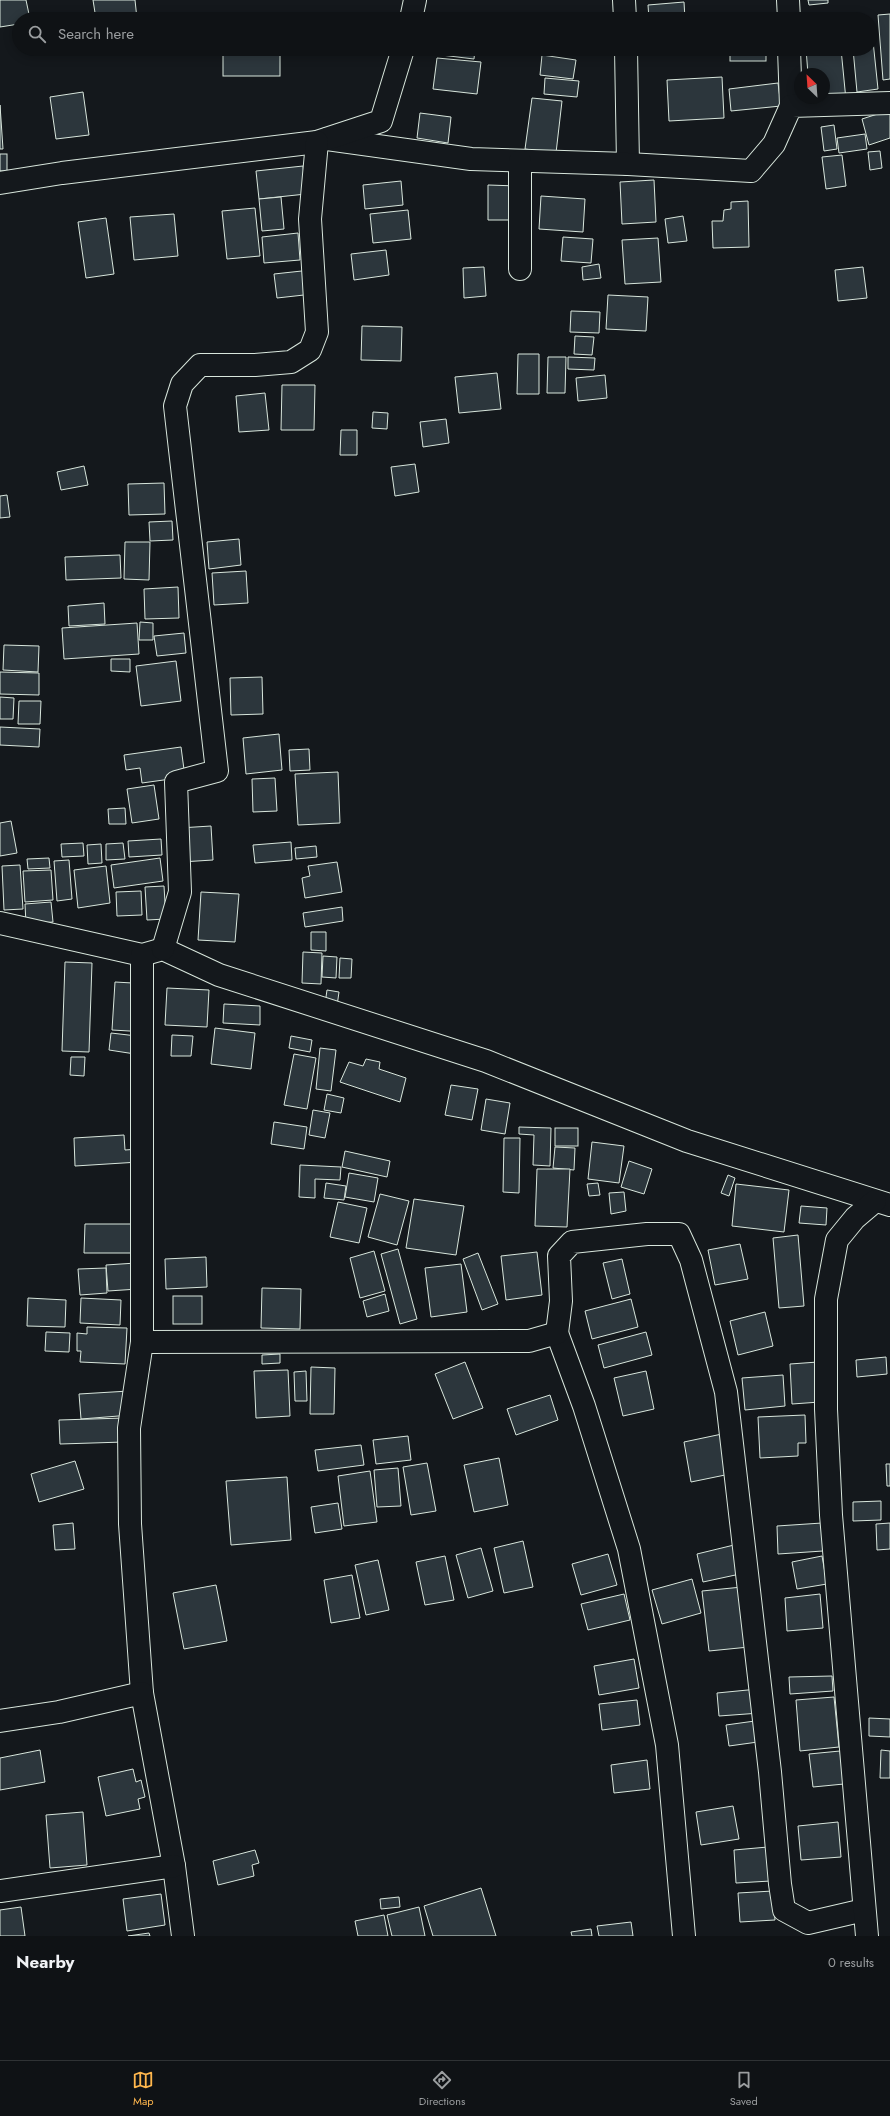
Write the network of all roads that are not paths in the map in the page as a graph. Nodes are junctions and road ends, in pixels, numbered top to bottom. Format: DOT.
graph roads {
  1 [pos="415,0"];
  2 [pos="624,0"];
  3 [pos="788,0"];
  4 [pos="412,12"];
  5 [pos="625,12"];
  6 [pos="789,12"];
  7 [pos="401,56"];
  8 [pos="626,56"];
  9 [pos="790,56"];
  10 [pos="890,103"];
  11 [pos="791,106"];
  12 [pos="322,141"];
  13 [pos="520,161"];
  14 [pos="628,164"];
  15 [pos="0,183"];
  16 [pos="520,269"];
  17 [pos="0,923"];
  18 [pos="163,949"];
  19 [pos="142,956"];
  20 [pos="882,1203"];
  21 [pos="557,1333"];
  22 [pos="142,1342"];
  23 [pos="142,1693"];
  24 [pos="0,1721"];
  25 [pos="174,1866"];
  26 [pos="0,1891"];
  27 [pos="864,1910"];
  28 [pos="183,1936"];
  29 [pos="684,1936"];
  30 [pos="867,1936"];
  1 -- 4 [label="street"];
  2 -- 5 [label="street"];
  3 -- 6 [label="street"];
  7 -- 12 [label="street"];
  8 -- 14 [label="street"];
  9 -- 11 [label="street"];
  10 -- 11 [label="street"];
  11 -- 14 [label="street"];
  12 -- 13 [label="street"];
  12 -- 15 [label="street"];
  12 -- 18 [label="street"];
  13 -- 14 [label="street"];
  13 -- 16 [label="street"];
  17 -- 19 [label="street"];
  18 -- 19 [label="street"];
  18 -- 20 [label="street"];
  19 -- 22 [label="street"];
  20 -- 27 [label="street"];
  21 -- 22 [label="street"];
  21 -- 27 [label="street"];
  21 -- 29 [label="street"];
  22 -- 23 [label="street"];
  23 -- 24 [label="street"];
  23 -- 25 [label="street"];
  25 -- 26 [label="street"];
  25 -- 28 [label="street"];
  27 -- 30 [label="street"];
}
